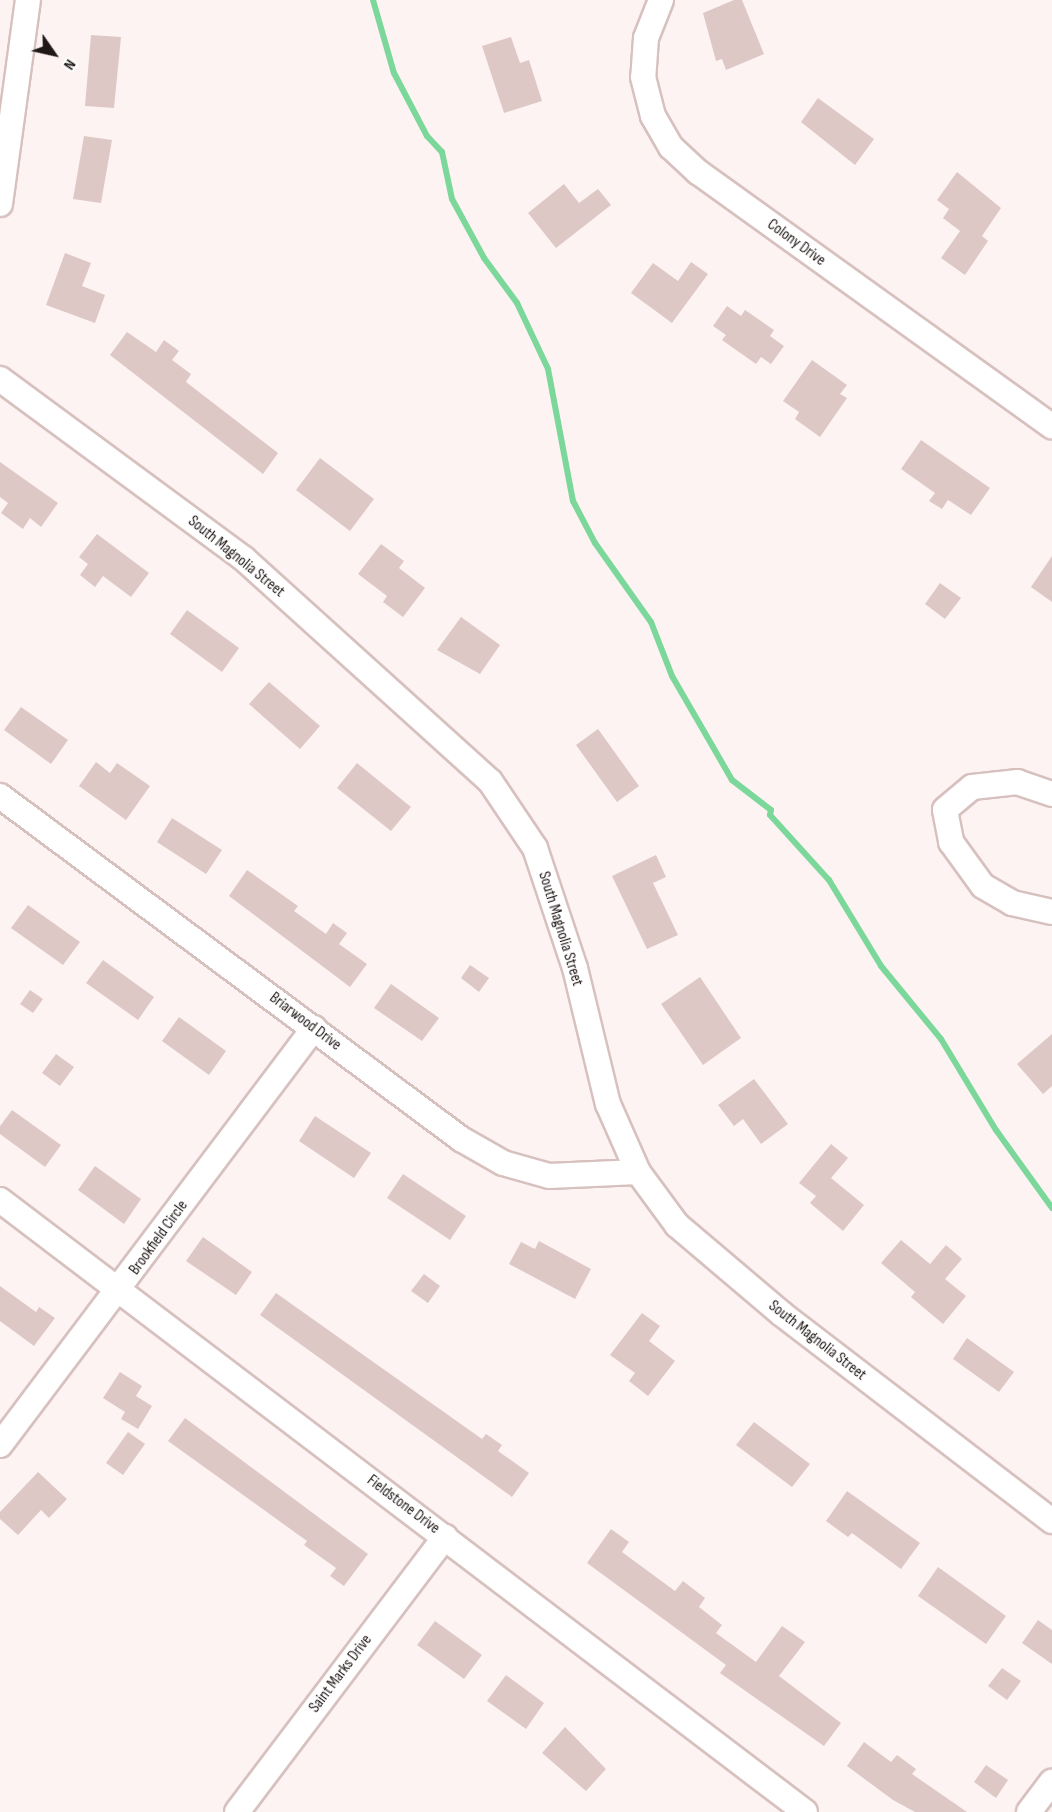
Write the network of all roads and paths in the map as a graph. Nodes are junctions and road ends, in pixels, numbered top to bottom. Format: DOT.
graph roads {
  1 [pos="28,0"];
  2 [pos="661,0"];
  3 [pos="0,204"];
  4 [pos="0,379"];
  5 [pos="1052,426"];
  6 [pos="1052,794"];
  7 [pos="0,796"];
  8 [pos="1052,912"];
  9 [pos="314,1028"];
  10 [pos="638,1172"];
  11 [pos="0,1200"];
  12 [pos="121,1289"];
  13 [pos="0,1445"];
  14 [pos="1052,1521"];
  15 [pos="445,1537"];
  16 [pos="1052,1782"];
  17 [pos="237,1812"];
  18 [pos="805,1812"];
  19 [pos="1029,1812"];
  1 -- 3 [label="street"];
  2 -- 5 [label="street, Colony Drive"];
  4 -- 10 [label="street, South Magnolia Street"];
  6 -- 8 [label="street"];
  7 -- 9 [label="street, Briarwood Drive"];
  9 -- 10 [label="street, Briarwood Drive"];
  9 -- 12 [label="street, Brookfield Circle"];
  10 -- 14 [label="street, South Magnolia Street"];
  11 -- 12 [label="street, Fieldstone Drive"];
  12 -- 13 [label="street, Brookfield Circle"];
  12 -- 15 [label="street, Fieldstone Drive"];
  15 -- 17 [label="street, Saint Marks Drive"];
  15 -- 18 [label="street, Fieldstone Drive"];
  16 -- 19 [label="street"];
}
